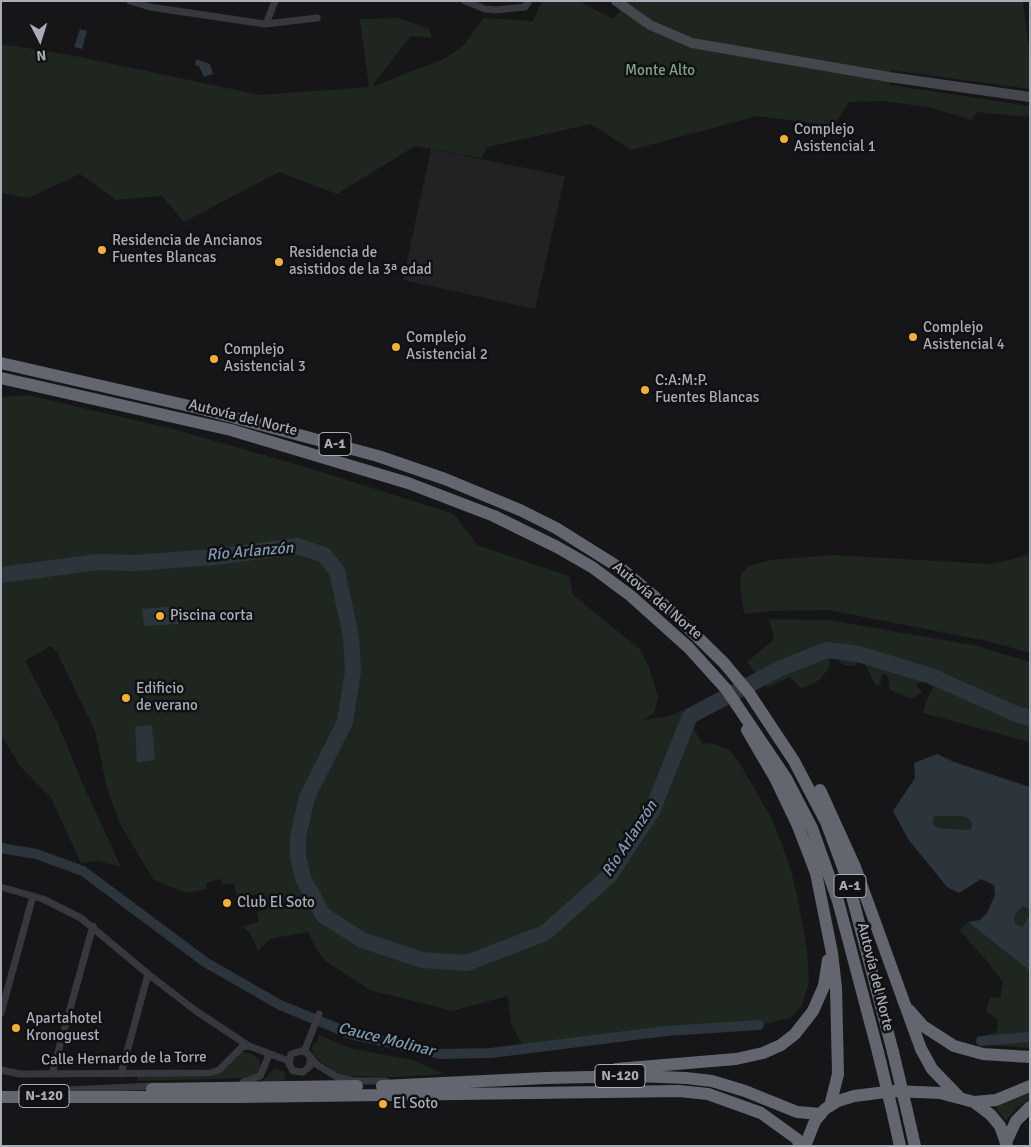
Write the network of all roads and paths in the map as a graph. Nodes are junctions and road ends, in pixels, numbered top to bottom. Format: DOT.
graph roads {
  1 [pos="130,1"];
  2 [pos="276,1"];
  3 [pos="465,1"];
  4 [pos="529,1"];
  5 [pos="616,1"];
  6 [pos="317,18"];
  7 [pos="266,24"];
  8 [pos="1030,97"];
  9 [pos="1,363"];
  10 [pos="1,378"];
  11 [pos="779,730"];
  12 [pos="760,743"];
  13 [pos="1,887"];
  14 [pos="33,896"];
  15 [pos="93,926"];
  16 [pos="828,933"];
  17 [pos="148,974"];
  18 [pos="900,994"];
  19 [pos="1,1014"];
  20 [pos="319,1014"];
  21 [pos="238,1038"];
  22 [pos="249,1046"];
  23 [pos="239,1049"];
  24 [pos="304,1052"];
  25 [pos="270,1055"];
  26 [pos="1030,1057"];
  27 [pos="310,1059"];
  28 [pos="288,1061"];
  29 [pos="291,1069"];
  30 [pos="1,1070"];
  31 [pos="52,1074"];
  32 [pos="121,1074"];
  33 [pos="546,1078"];
  34 [pos="414,1084"];
  35 [pos="296,1086"];
  36 [pos="1030,1086"];
  37 [pos="359,1094"];
  38 [pos="88,1095"];
  39 [pos="6,1097"];
  40 [pos="959,1097"];
  41 [pos="974,1102"];
  42 [pos="1030,1107"];
  43 [pos="826,1110"];
  44 [pos="1007,1144"];
  45 [pos="800,1146"];
  46 [pos="805,1146"];
  47 [pos="900,1146"];
  48 [pos="915,1146"];
  1 -- 7 [label="street"];
  2 -- 7 [label="street"];
  3 -- 4 [label="street"];
  5 -- 8 [label="main road"];
  6 -- 7 [label="street"];
  9 -- 11 [label="highway, Autovía del Norte / A-1"];
  10 -- 12 [label="highway, Autovía del Norte / A-1"];
  11 -- 18 [label="highway"];
  11 -- 48 [label="highway, Autovía del Norte / A-1, bridge"];
  12 -- 16 [label="highway"];
  12 -- 47 [label="highway, Autovía del Norte / A-1, bridge"];
  13 -- 14 [label="street"];
  14 -- 15 [label="street"];
  14 -- 19 [label="street"];
  15 -- 17 [label="street"];
  15 -- 31 [label="street"];
  16 -- 33 [label="highway"];
  16 -- 43 [label="highway"];
  17 -- 21 [label="street"];
  17 -- 32 [label="street"];
  18 -- 26 [label="highway"];
  18 -- 40 [label="highway"];
  20 -- 24 [label="street"];
  21 -- 22 [label="street"];
  21 -- 23 [label="street"];
  22 -- 23 [label="street, Calle Hernardo de la Torre"];
  22 -- 25 [label="street"];
  23 -- 32 [label="street, Calle Hernardo de la Torre"];
  24 -- 27 [label="street"];
  24 -- 28 [label="street"];
  25 -- 28 [label="street"];
  25 -- 39 [label="street"];
  27 -- 29 [label="street"];
  27 -- 34 [label="street"];
  28 -- 29 [label="street"];
  29 -- 35 [label="street"];
  30 -- 31 [label="street, Calle Hernardo de la Torre"];
  31 -- 32 [label="street, Calle Hernardo de la Torre"];
  33 -- 34 [label="highway, N-120"];
  33 -- 43 [label="highway, N-120"];
  34 -- 35 [label="highway, N-120"];
  35 -- 37 [label="street"];
  35 -- 38 [label="highway, N-120"];
  36 -- 41 [label="highway, N-120"];
  37 -- 38 [label="highway, N-120"];
  37 -- 45 [label="highway, N-120"];
  38 -- 39 [label="highway, N-120"];
  40 -- 41 [label="highway, N-120"];
  40 -- 43 [label="highway, N-120"];
  41 -- 44 [label="highway, N-120"];
  42 -- 44 [label="highway, N-120"];
  43 -- 46 [label="highway"];
}
